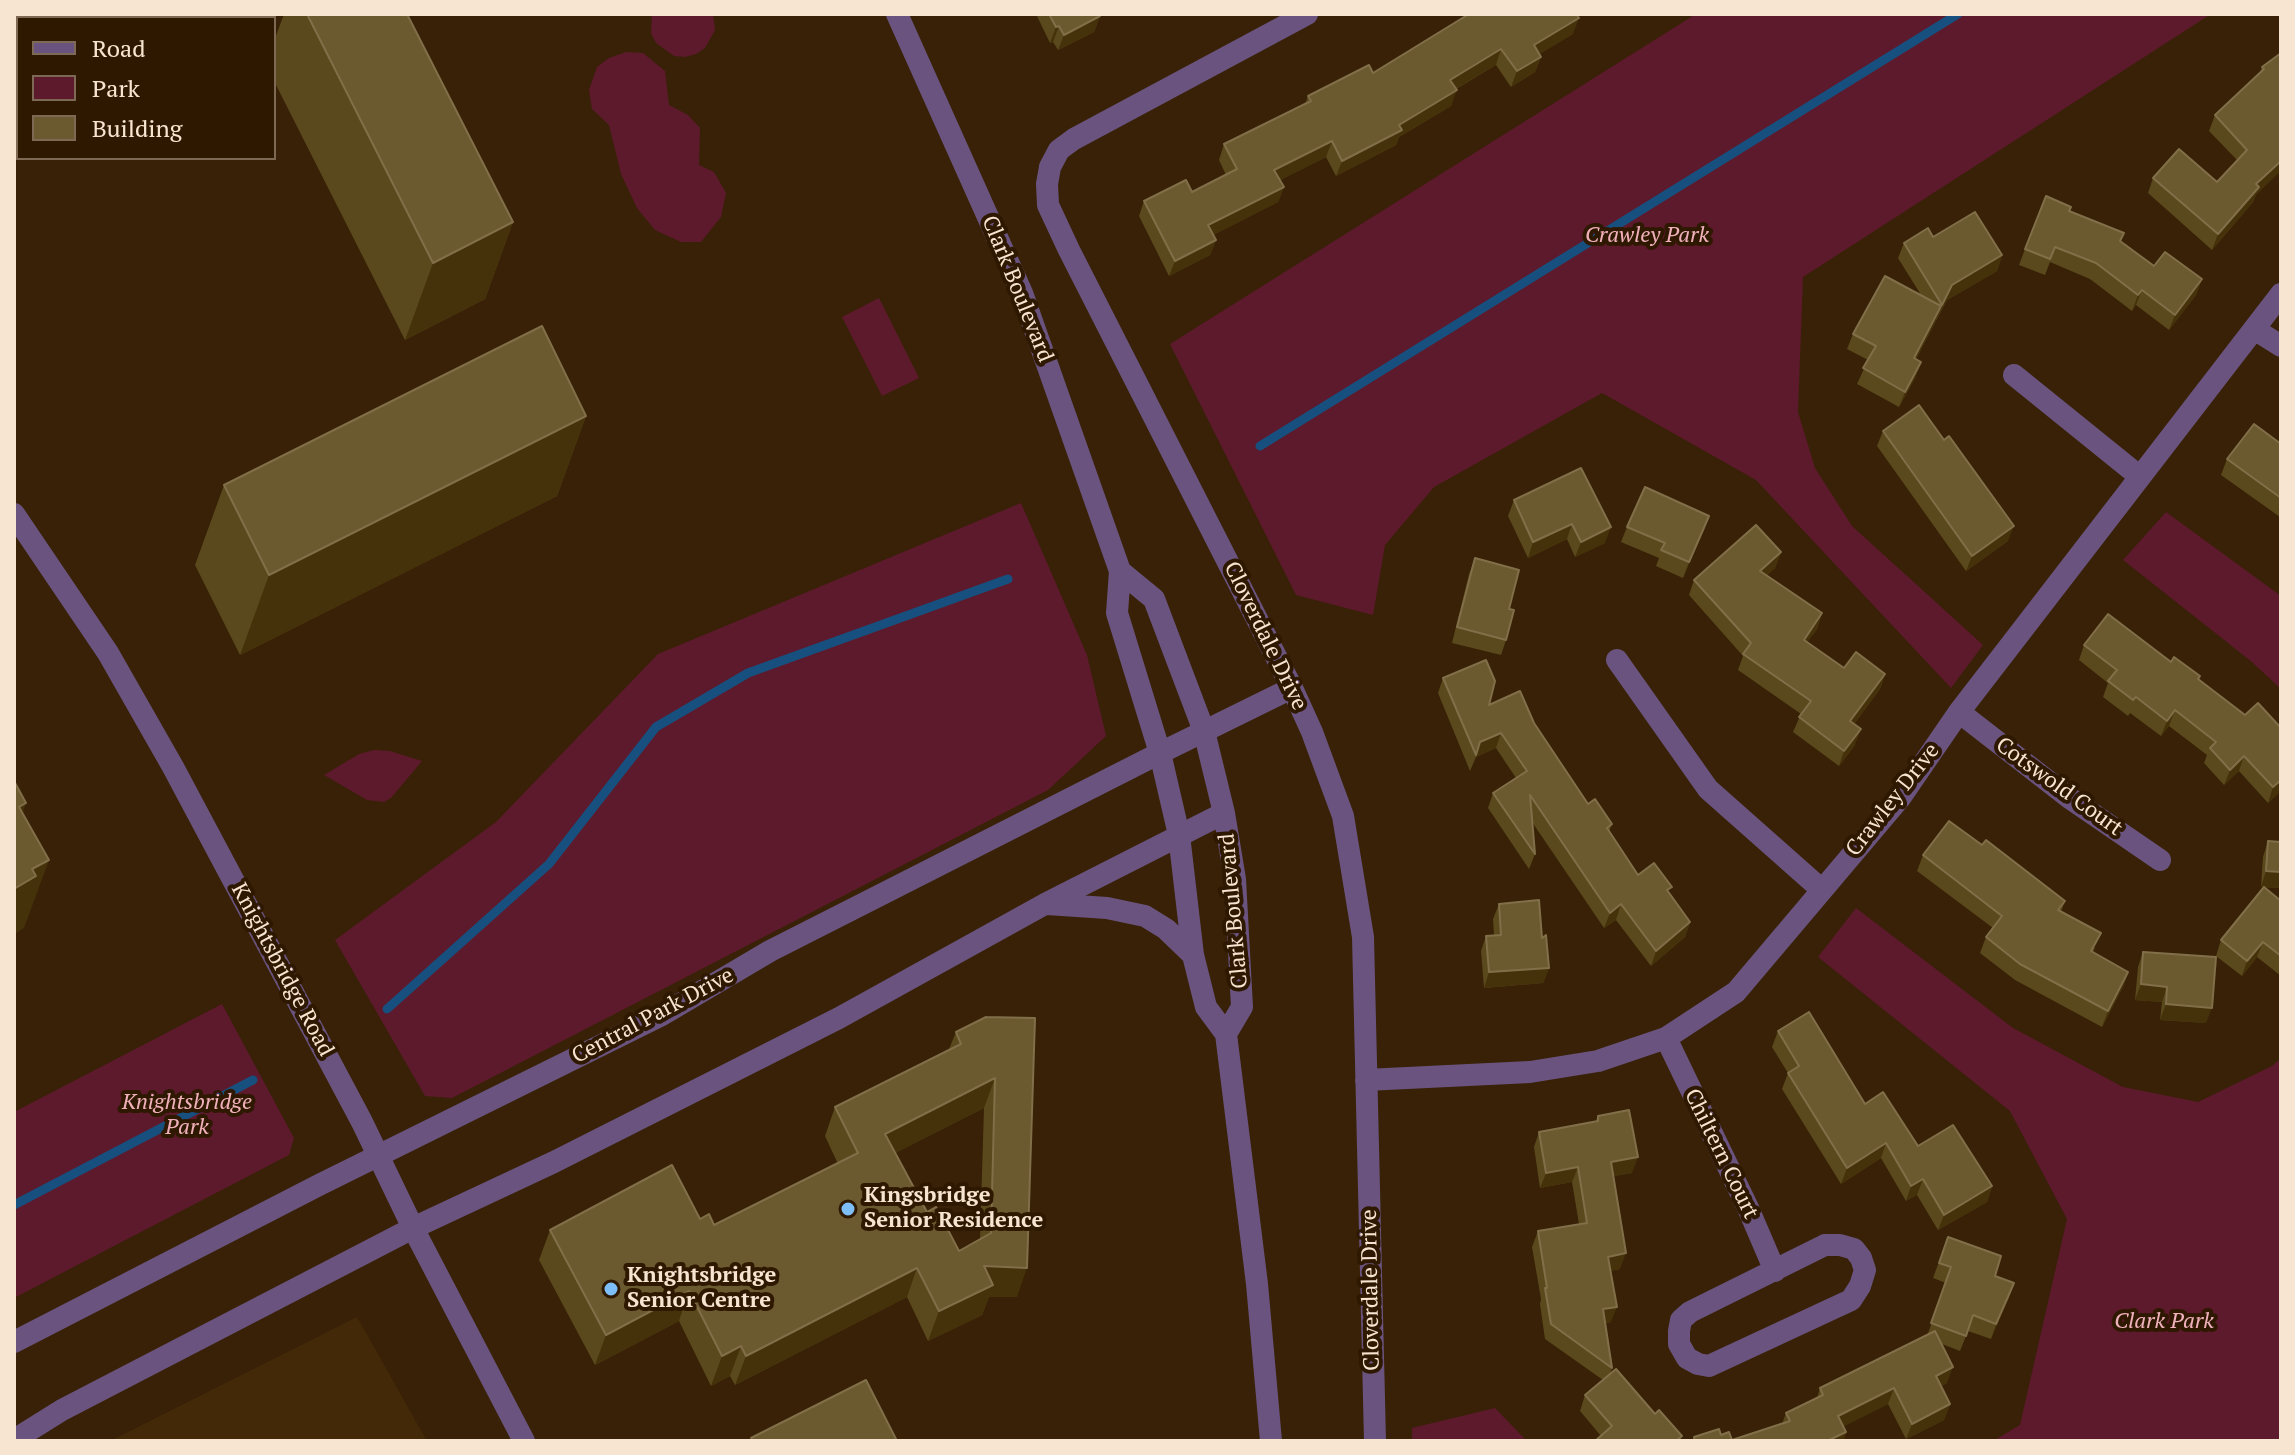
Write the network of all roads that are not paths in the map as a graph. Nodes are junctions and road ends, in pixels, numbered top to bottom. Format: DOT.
graph roads {
  1 [pos="897,14"];
  2 [pos="1307,14"];
  3 [pos="2281,294"];
  4 [pos="2254,329"];
  5 [pos="2281,346"];
  6 [pos="2014,375"];
  7 [pos="2139,476"];
  8 [pos="14,514"];
  9 [pos="1120,571"];
  10 [pos="1617,660"];
  11 [pos="1292,688"];
  12 [pos="1959,712"];
  13 [pos="1204,731"];
  14 [pos="1160,753"];
  15 [pos="1224,813"];
  16 [pos="1179,835"];
  17 [pos="2160,860"];
  18 [pos="1822,890"];
  19 [pos="1045,904"];
  20 [pos="1193,955"];
  21 [pos="1226,1034"];
  22 [pos="1666,1038"];
  23 [pos="1366,1080"];
  24 [pos="378,1157"];
  25 [pos="413,1228"];
  26 [pos="1775,1271"];
  27 [pos="14,1342"];
  28 [pos="14,1440"];
  29 [pos="524,1441"];
  30 [pos="1271,1441"];
  31 [pos="1375,1441"];
  1 -- 9 [label="street, Clark Boulevard"];
  2 -- 11 [label="street, Cloverdale Drive"];
  3 -- 4 [label="street, Crawley Drive"];
  4 -- 5 [label="street"];
  4 -- 7 [label="street, Crawley Drive"];
  6 -- 7 [label="street"];
  7 -- 12 [label="street, Crawley Drive"];
  8 -- 24 [label="street, Knightsbridge Road"];
  9 -- 13 [label="street, Clark Boulevard"];
  9 -- 14 [label="street, Clark Boulevard"];
  10 -- 18 [label="street"];
  11 -- 13 [label="street, Central Park Drive"];
  11 -- 23 [label="street, Cloverdale Drive"];
  12 -- 17 [label="street, Cotswold Court"];
  12 -- 18 [label="street, Crawley Drive"];
  13 -- 14 [label="street, Central Park Drive"];
  13 -- 15 [label="street, Clark Boulevard"];
  14 -- 16 [label="street, Clark Boulevard"];
  14 -- 24 [label="street, Central Park Drive"];
  15 -- 16 [label="street"];
  15 -- 21 [label="street, Clark Boulevard"];
  16 -- 19 [label="street"];
  16 -- 20 [label="street, Clark Boulevard"];
  18 -- 22 [label="street, Crawley Drive"];
  19 -- 20 [label="street"];
  19 -- 25 [label="street"];
  20 -- 21 [label="street, Clark Boulevard"];
  21 -- 30 [label="street, Clark Boulevard"];
  22 -- 23 [label="street, Crawley Drive"];
  22 -- 26 [label="street, Chiltern Court"];
  23 -- 31 [label="street, Cloverdale Drive"];
  24 -- 25 [label="street, Knightsbridge Road"];
  24 -- 27 [label="street, Central Park Drive"];
  25 -- 28 [label="street"];
  25 -- 29 [label="street, Knightsbridge Road"];
  26 -- 26 [label="street"];
}
